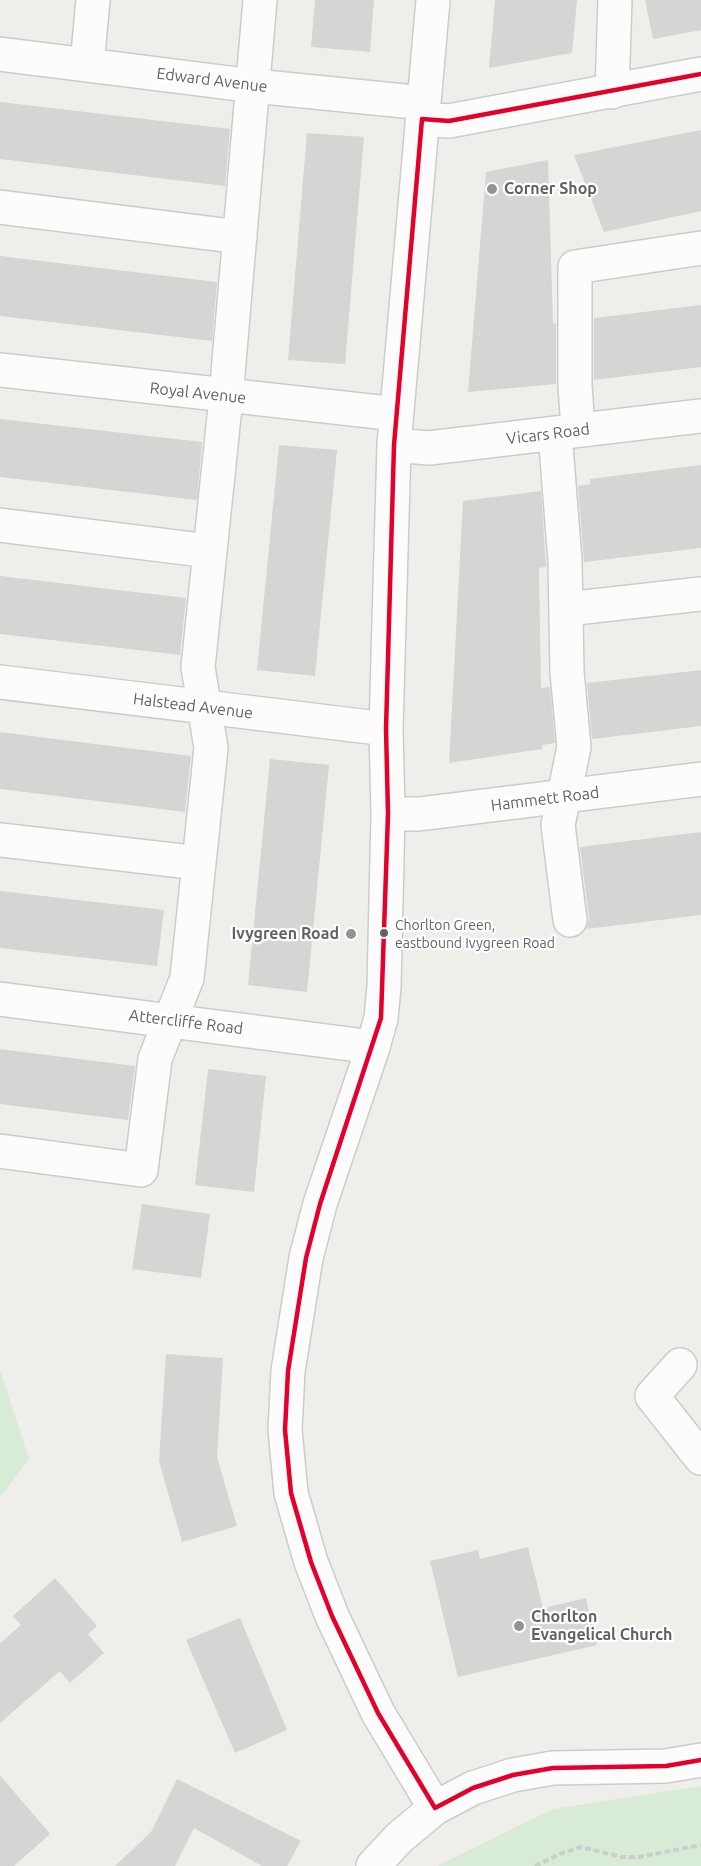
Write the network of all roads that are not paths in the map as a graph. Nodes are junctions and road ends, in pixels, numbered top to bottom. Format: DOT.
graph roads {
  1 [pos="93,0"];
  2 [pos="260,0"];
  3 [pos="433,0"];
  4 [pos="615,0"];
  5 [pos="0,54"];
  6 [pos="87,65"];
  7 [pos="701,74"];
  8 [pos="254,86"];
  9 [pos="612,92"];
  10 [pos="423,111"];
  11 [pos="0,207"];
  12 [pos="240,237"];
  13 [pos="701,248"];
  14 [pos="0,370"];
  15 [pos="226,397"];
  16 [pos="701,416"];
  17 [pos="395,429"];
  18 [pos="567,431"];
  19 [pos="0,525"];
  20 [pos="210,551"];
  21 [pos="701,594"];
  22 [pos="567,609"];
  23 [pos="0,682"];
  24 [pos="204,707"];
  25 [pos="386,729"];
  26 [pos="701,779"];
  27 [pos="565,796"];
  28 [pos="388,814"];
  29 [pos="0,840"];
  30 [pos="199,863"];
  31 [pos="570,920"];
  32 [pos="0,999"];
  33 [pos="170,1021"];
  34 [pos="373,1047"];
  35 [pos="0,1151"];
  36 [pos="680,1365"];
  37 [pos="701,1458"];
  38 [pos="701,1760"];
  39 [pos="435,1808"];
  40 [pos="373,1866"];
  1 -- 6 [label="street"];
  2 -- 8 [label="street"];
  3 -- 10 [label="street"];
  4 -- 9 [label="street"];
  5 -- 6 [label="street, Edward Avenue"];
  6 -- 8 [label="street, Edward Avenue"];
  7 -- 9 [label="street, Edward Avenue"];
  8 -- 10 [label="street, Edward Avenue"];
  8 -- 12 [label="street"];
  9 -- 10 [label="street, Edward Avenue"];
  10 -- 17 [label="street"];
  11 -- 12 [label="street"];
  12 -- 15 [label="street"];
  13 -- 18 [label="street"];
  14 -- 15 [label="street, Royal Avenue"];
  15 -- 17 [label="street, Royal Avenue"];
  15 -- 20 [label="street"];
  16 -- 18 [label="street, Vicars Road"];
  17 -- 18 [label="street, Vicars Road"];
  17 -- 25 [label="street"];
  18 -- 22 [label="street"];
  19 -- 20 [label="street"];
  20 -- 24 [label="street"];
  21 -- 22 [label="street"];
  22 -- 27 [label="street"];
  23 -- 24 [label="street, Halstead Avenue"];
  24 -- 25 [label="street, Halstead Avenue"];
  24 -- 30 [label="street"];
  25 -- 28 [label="street"];
  26 -- 27 [label="street, Hammett Road"];
  27 -- 28 [label="street, Hammett Road"];
  27 -- 31 [label="street"];
  28 -- 34 [label="street"];
  29 -- 30 [label="street"];
  30 -- 33 [label="street"];
  32 -- 33 [label="street, Attercliffe Road"];
  33 -- 34 [label="street, Attercliffe Road"];
  33 -- 35 [label="street"];
  34 -- 39 [label="street"];
  36 -- 37 [label="street"];
  38 -- 39 [label="street"];
  39 -- 40 [label="street"];
}
